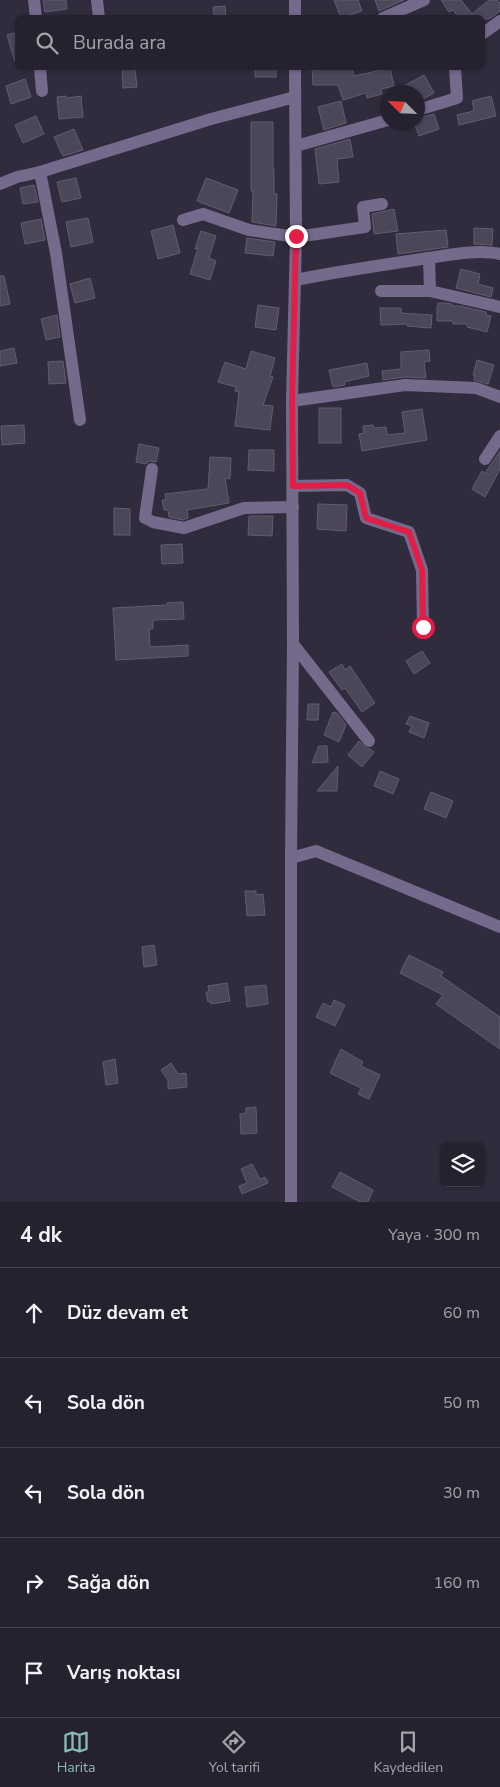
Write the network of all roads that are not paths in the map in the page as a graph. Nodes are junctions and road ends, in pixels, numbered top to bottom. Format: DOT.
graph roads {
  1 [pos="34,0"];
  2 [pos="97,0"];
  3 [pos="296,0"];
  4 [pos="424,0"];
  5 [pos="36,15"];
  6 [pos="99,15"];
  7 [pos="295,15"];
  8 [pos="390,15"];
  9 [pos="500,21"];
  10 [pos="485,32"];
  11 [pos="40,70"];
  12 [pos="295,70"];
  13 [pos="455,70"];
  14 [pos="42,91"];
  15 [pos="295,97"];
  16 [pos="425,108"];
  17 [pos="380,122"];
  18 [pos="296,146"];
  19 [pos="40,172"];
  20 [pos="0,184"];
  21 [pos="382,204"];
  22 [pos="183,220"];
  23 [pos="296,236"];
  24 [pos="500,254"];
  25 [pos="429,258"];
  26 [pos="295,280"];
  27 [pos="381,291"];
  28 [pos="430,291"];
  29 [pos="500,307"];
  30 [pos="500,397"];
  31 [pos="292,401"];
  32 [pos="80,420"];
  33 [pos="500,436"];
  34 [pos="485,459"];
  35 [pos="152,469"];
  36 [pos="293,486"];
  37 [pos="293,507"];
  38 [pos="423,627"];
  39 [pos="293,644"];
  40 [pos="369,741"];
  41 [pos="291,858"];
  42 [pos="500,927"];
  43 [pos="291,1202"];
  1 -- 5 [label="street"];
  2 -- 6 [label="street"];
  3 -- 7 [label="street"];
  4 -- 8 [label="street"];
  9 -- 10 [label="street"];
  11 -- 14 [label="street"];
  12 -- 15 [label="street"];
  13 -- 16 [label="street"];
  15 -- 18 [label="street"];
  15 -- 19 [label="street"];
  17 -- 18 [label="street"];
  18 -- 23 [label="street"];
  19 -- 20 [label="street"];
  19 -- 32 [label="street"];
  21 -- 23 [label="street"];
  22 -- 23 [label="street"];
  23 -- 26 [label="street"];
  24 -- 25 [label="street"];
  25 -- 26 [label="street"];
  25 -- 28 [label="street"];
  26 -- 31 [label="street"];
  27 -- 28 [label="street"];
  28 -- 29 [label="street"];
  30 -- 31 [label="street"];
  31 -- 36 [label="street"];
  33 -- 34 [label="street"];
  35 -- 37 [label="street"];
  36 -- 37 [label="street"];
  36 -- 38 [label="street"];
  37 -- 39 [label="street"];
  39 -- 40 [label="street"];
  39 -- 41 [label="street"];
  41 -- 42 [label="street"];
  41 -- 43 [label="street"];
}
